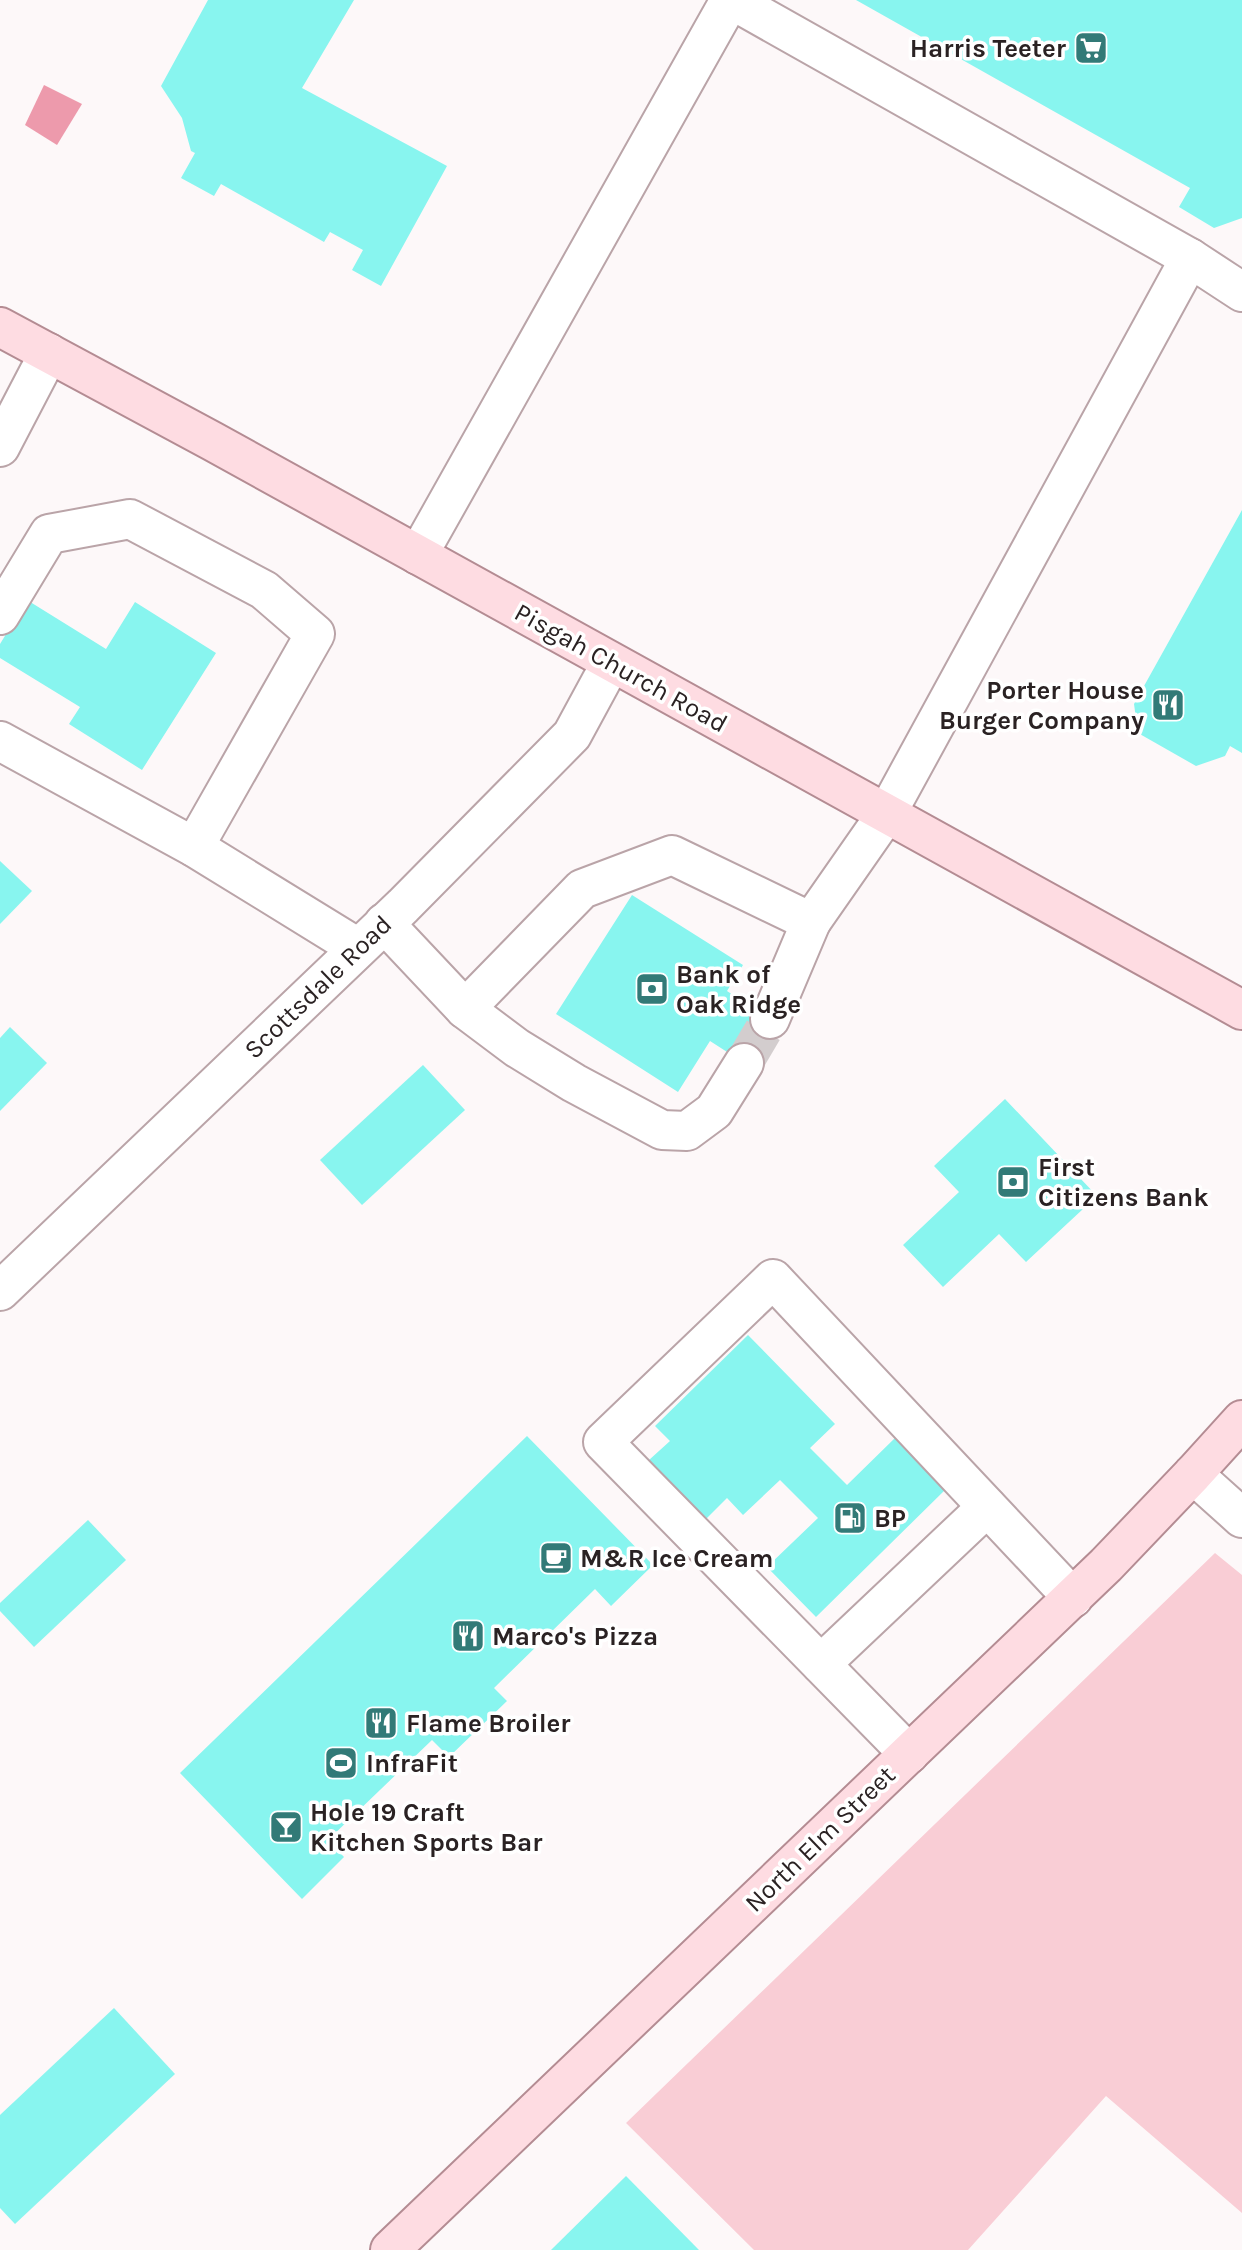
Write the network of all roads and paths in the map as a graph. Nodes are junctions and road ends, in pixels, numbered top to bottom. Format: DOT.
graph roads {
  1 [pos="731,0"];
  2 [pos="1189,258"];
  3 [pos="1242,292"];
  4 [pos="0,327"];
  5 [pos="49,353"];
  6 [pos="0,447"];
  7 [pos="418,555"];
  8 [pos="0,615"];
  9 [pos="611,663"];
  10 [pos="0,741"];
  11 [pos="887,813"];
  12 [pos="194,848"];
  13 [pos="811,922"];
  14 [pos="371,936"];
  15 [pos="465,1009"];
  16 [pos="1242,1010"];
  17 [pos="770,1019"];
  18 [pos="744,1063"];
  19 [pos="0,1291"];
  20 [pos="1242,1420"];
  21 [pos="1193,1474"];
  22 [pos="987,1507"];
  23 [pos="1242,1518"];
  24 [pos="1073,1598"];
  25 [pos="821,1664"];
  26 [pos="909,1754"];
  27 [pos="390,2250"];
  1 -- 2 [label="street"];
  1 -- 7 [label="street"];
  2 -- 3 [label="street"];
  2 -- 11 [label="street"];
  4 -- 5 [label="main road, Pisgah Church Road"];
  5 -- 6 [label="street"];
  5 -- 7 [label="main road, Pisgah Church Road"];
  7 -- 9 [label="main road, Pisgah Church Road"];
  8 -- 12 [label="street"];
  9 -- 11 [label="main road, Pisgah Church Road"];
  9 -- 14 [label="street, Scottsdale Road"];
  10 -- 12 [label="street"];
  11 -- 13 [label="street"];
  11 -- 16 [label="main road, Pisgah Church Road"];
  12 -- 14 [label="street"];
  13 -- 15 [label="street"];
  13 -- 17 [label="street"];
  14 -- 15 [label="street"];
  14 -- 19 [label="street, Scottsdale Road"];
  15 -- 18 [label="street"];
  20 -- 21 [label="main road, North Elm Street"];
  21 -- 23 [label="street"];
  21 -- 24 [label="main road, North Elm Street"];
  22 -- 24 [label="street"];
  22 -- 25 [label="street"];
  22 -- 25 [label="street"];
  24 -- 26 [label="main road, North Elm Street"];
  25 -- 26 [label="street"];
  26 -- 27 [label="main road, North Elm Street"];
}
